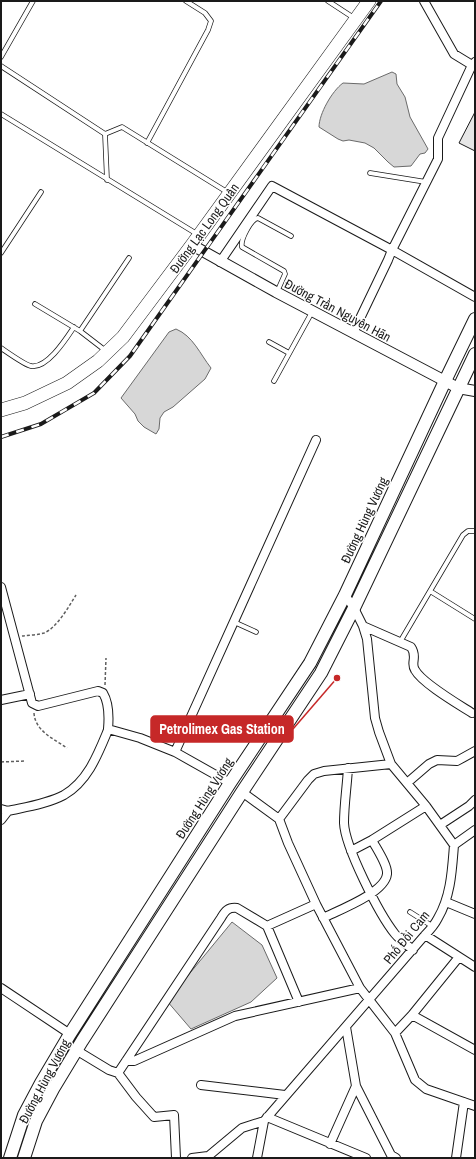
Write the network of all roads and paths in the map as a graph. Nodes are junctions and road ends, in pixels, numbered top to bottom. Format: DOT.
graph roads {
  1 [pos="33,1"];
  2 [pos="186,1"];
  3 [pos="328,1"];
  4 [pos="369,1"];
  5 [pos="424,1"];
  6 [pos="356,20"];
  7 [pos="1,57"];
  8 [pos="474,64"];
  9 [pos="1,66"];
  10 [pos="1,114"];
  11 [pos="105,134"];
  12 [pos="147,143"];
  13 [pos="370,173"];
  14 [pos="107,180"];
  15 [pos="426,182"];
  16 [pos="41,192"];
  17 [pos="230,193"];
  18 [pos="291,236"];
  19 [pos="195,240"];
  20 [pos="392,250"];
  21 [pos="1,253"];
  22 [pos="129,258"];
  23 [pos="220,262"];
  24 [pos="276,292"];
  25 [pos="475,297"];
  26 [pos="36,304"];
  27 [pos="312,311"];
  28 [pos="475,319"];
  29 [pos="74,327"];
  30 [pos="80,331"];
  31 [pos="353,333"];
  32 [pos="270,342"];
  33 [pos="1,348"];
  34 [pos="108,352"];
  35 [pos="289,352"];
  36 [pos="475,354"];
  37 [pos="274,381"];
  38 [pos="444,381"];
  39 [pos="458,388"];
  40 [pos="475,391"];
  41 [pos="1,410"];
  42 [pos="316,440"];
  43 [pos="475,531"];
  44 [pos="2,591"];
  45 [pos="430,591"];
  46 [pos="76,595"];
  47 [pos="344,595"];
  48 [pos="354,608"];
  49 [pos="475,619"];
  50 [pos="234,622"];
  51 [pos="363,626"];
  52 [pos="256,632"];
  53 [pos="15,637"];
  54 [pos="400,642"];
  55 [pos="106,658"];
  56 [pos="103,693"];
  57 [pos="30,694"];
  58 [pos="1,700"];
  59 [pos="36,705"];
  60 [pos="472,713"];
  61 [pos="108,730"];
  62 [pos="67,748"];
  63 [pos="475,751"];
  64 [pos="175,752"];
  65 [pos="24,761"];
  66 [pos="1,762"];
  67 [pos="391,764"];
  68 [pos="348,768"];
  69 [pos="230,783"];
  70 [pos="407,783"];
  71 [pos="242,792"];
  72 [pos="475,800"];
  73 [pos="426,806"];
  74 [pos="4,810"];
  75 [pos="279,819"];
  76 [pos="1,820"];
  77 [pos="440,824"];
  78 [pos="475,830"];
  79 [pos="372,840"];
  80 [pos="454,845"];
  81 [pos="351,851"];
  82 [pos="372,894"];
  83 [pos="446,902"];
  84 [pos="316,904"];
  85 [pos="149,910"];
  86 [pos="410,912"];
  87 [pos="475,914"];
  88 [pos="161,918"];
  89 [pos="323,918"];
  90 [pos="267,926"];
  91 [pos="432,926"];
  92 [pos="425,935"];
  93 [pos="413,950"];
  94 [pos="459,957"];
  95 [pos="475,967"];
  96 [pos="1,988"];
  97 [pos="360,988"];
  98 [pos="369,1001"];
  99 [pos="299,1002"];
  100 [pos="412,1015"];
  101 [pos="346,1027"];
  102 [pos="395,1033"];
  103 [pos="70,1034"];
  104 [pos="76,1050"];
  105 [pos="475,1050"];
  106 [pos="126,1061"];
  107 [pos="118,1073"];
  108 [pos="201,1085"];
  109 [pos="356,1086"];
  110 [pos="285,1095"];
  111 [pos="464,1102"];
  112 [pos="475,1106"];
  113 [pos="265,1119"];
  114 [pos="330,1144"];
  115 [pos="207,1157"];
  116 [pos="362,1157"];
  117 [pos="392,1157"];
  118 [pos="10,1158"];
  119 [pos="24,1158"];
  120 [pos="176,1158"];
  121 [pos="192,1158"];
  122 [pos="257,1158"];
  123 [pos="456,1158"];
  1 -- 7 [label="lane"];
  2 -- 12 [label="lane"];
  3 -- 6 [label="lane"];
  4 -- 6 [label="highway, Đường Lạc Long Quân"];
  5 -- 8 [label="street"];
  6 -- 17 [label="highway, Đường Lạc Long Quân"];
  8 -- 15 [label="street"];
  9 -- 11 [label="lane"];
  10 -- 14 [label="lane"];
  11 -- 12 [label="lane"];
  11 -- 14 [label="lane"];
  12 -- 17 [label="lane"];
  13 -- 15 [label="lane"];
  14 -- 19 [label="lane"];
  15 -- 20 [label="street"];
  16 -- 21 [label="lane"];
  17 -- 19 [label="highway, Đường Lạc Long Quân"];
  18 -- 24 [label="lane"];
  19 -- 23 [label="street, Đường Trần Nguyên Hãn"];
  19 -- 34 [label="highway, Đường Lạc Long Quân"];
  20 -- 23 [label="street"];
  20 -- 25 [label="street"];
  20 -- 31 [label="street"];
  22 -- 30 [label="lane"];
  23 -- 24 [label="street, Đường Trần Nguyên Hãn"];
  24 -- 27 [label="street, Đường Trần Nguyên Hãn"];
  26 -- 29 [label="lane"];
  27 -- 31 [label="street, Đường Trần Nguyên Hãn"];
  27 -- 35 [label="lane"];
  28 -- 38 [label="main road, Đường Hùng Vương"];
  29 -- 30 [label="lane"];
  29 -- 33 [label="lane"];
  30 -- 34 [label="lane"];
  31 -- 38 [label="street, Đường Trần Nguyên Hãn"];
  32 -- 35 [label="lane"];
  34 -- 41 [label="highway, Đường Lạc Long Quân"];
  35 -- 37 [label="lane"];
  36 -- 39 [label="main road, Đường Hùng Vương"];
  38 -- 39 [label="street, Đường Trần Nguyên Hãn"];
  38 -- 47 [label="main road, Đường Hùng Vương"];
  39 -- 40 [label="street, Đường Trần Nguyên Hãn"];
  39 -- 48 [label="main road, Đường Hùng Vương"];
  42 -- 50 [label="street"];
  43 -- 45 [label="lane"];
  44 -- 53 [label="street"];
  45 -- 49 [label="lane"];
  45 -- 54 [label="lane"];
  46 -- 53 [label="path"];
  47 -- 48 [label="street"];
  47 -- 69 [label="main road, Đường Hùng Vương"];
  48 -- 51 [label="street"];
  48 -- 71 [label="main road, Đường Hùng Vương"];
  50 -- 52 [label="lane"];
  50 -- 64 [label="street"];
  51 -- 54 [label="street"];
  51 -- 67 [label="street"];
  53 -- 57 [label="street"];
  54 -- 60 [label="street"];
  55 -- 56 [label="path"];
  56 -- 59 [label="street"];
  56 -- 61 [label="street"];
  57 -- 58 [label="street"];
  57 -- 59 [label="street"];
  59 -- 62 [label="path"];
  61 -- 64 [label="street"];
  61 -- 74 [label="street"];
  63 -- 70 [label="street"];
  64 -- 69 [label="street"];
  65 -- 66 [label="path"];
  67 -- 68 [label="street"];
  67 -- 70 [label="street"];
  68 -- 75 [label="street"];
  68 -- 81 [label="street"];
  69 -- 85 [label="main road, Đường Hùng Vương"];
  70 -- 73 [label="street"];
  71 -- 75 [label="street"];
  71 -- 88 [label="main road, Đường Hùng Vương"];
  72 -- 77 [label="street"];
  73 -- 77 [label="street"];
  73 -- 79 [label="street"];
  74 -- 76 [label="street"];
  75 -- 84 [label="street"];
  77 -- 80 [label="street"];
  78 -- 80 [label="street"];
  79 -- 81 [label="street"];
  79 -- 82 [label="street"];
  80 -- 83 [label="street, Phố Đồi Cam"];
  81 -- 82 [label="street"];
  82 -- 89 [label="street"];
  82 -- 93 [label="street"];
  83 -- 87 [label="street"];
  83 -- 91 [label="street, Phố Đồi Cam"];
  84 -- 89 [label="street"];
  84 -- 90 [label="street"];
  85 -- 88 [label="main road"];
  85 -- 103 [label="main road, Đường Hùng Vương"];
  86 -- 91 [label="lane"];
  88 -- 104 [label="main road, Đường Hùng Vương"];
  89 -- 97 [label="street"];
  90 -- 99 [label="street"];
  90 -- 106 [label="street"];
  91 -- 92 [label="street, Phố Đồi Cam"];
  92 -- 93 [label="street, Phố Đồi Cam"];
  92 -- 94 [label="street"];
  93 -- 98 [label="street, Phố Đồi Cam"];
  94 -- 95 [label="street"];
  94 -- 100 [label="street"];
  96 -- 103 [label="street"];
  97 -- 98 [label="street"];
  97 -- 99 [label="street"];
  98 -- 101 [label="street, Phố Đồi Cam"];
  98 -- 102 [label="street"];
  99 -- 106 [label="street"];
  100 -- 102 [label="street"];
  100 -- 105 [label="street"];
  101 -- 109 [label="street"];
  101 -- 110 [label="street, Phố Đồi Cam"];
  102 -- 111 [label="street"];
  103 -- 118 [label="main road, Đường Hùng Vương"];
  104 -- 107 [label="street"];
  104 -- 119 [label="main road, Đường Hùng Vương"];
  106 -- 107 [label="street"];
  107 -- 120 [label="street"];
  108 -- 110 [label="street"];
  109 -- 114 [label="street"];
  109 -- 117 [label="street"];
  110 -- 113 [label="street, Phố Đồi Cam"];
  111 -- 112 [label="street"];
  111 -- 123 [label="street"];
  113 -- 114 [label="street"];
  113 -- 115 [label="street"];
  113 -- 122 [label="street, Phố Đồi Cam"];
  114 -- 116 [label="street"];
  115 -- 121 [label="street"];
}
